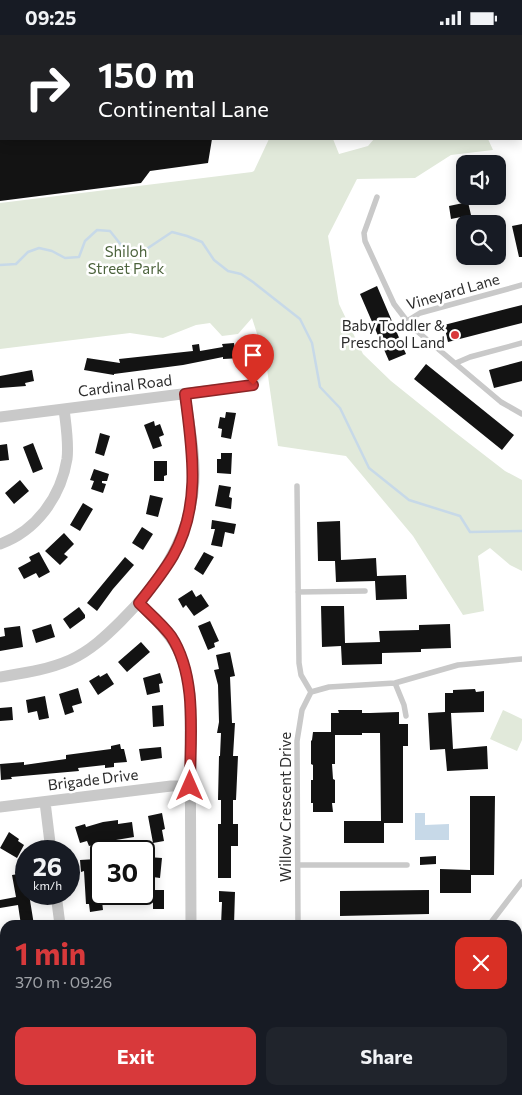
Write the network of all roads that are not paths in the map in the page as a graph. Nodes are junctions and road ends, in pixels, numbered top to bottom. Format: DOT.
graph roads {
  1 [pos="377,197"];
  2 [pos="522,285"];
  3 [pos="407,321"];
  4 [pos="522,343"];
  5 [pos="456,363"];
  6 [pos="253,385"];
  7 [pos="185,394"];
  8 [pos="64,409"];
  9 [pos="522,415"];
  10 [pos="0,417"];
  11 [pos="297,486"];
  12 [pos="0,544"];
  13 [pos="365,591"];
  14 [pos="298,592"];
  15 [pos="139,603"];
  16 [pos="522,659"];
  17 [pos="0,677"];
  18 [pos="395,683"];
  19 [pos="312,691"];
  20 [pos="406,715"];
  21 [pos="190,786"];
  22 [pos="45,802"];
  23 [pos="0,807"];
  24 [pos="50,840"];
  25 [pos="298,865"];
  26 [pos="408,865"];
  27 [pos="522,882"];
  28 [pos="57,905"];
  29 [pos="59,920"];
  30 [pos="191,920"];
  31 [pos="298,920"];
  32 [pos="493,920"];
  1 -- 3 [label="lane, Vineyard Lane"];
  2 -- 3 [label="lane, Vineyard Lane"];
  3 -- 5 [label="lane"];
  4 -- 5 [label="lane"];
  5 -- 9 [label="lane"];
  6 -- 7 [label="street, Cardinal Road"];
  7 -- 8 [label="street, Cardinal Road"];
  7 -- 15 [label="street"];
  8 -- 10 [label="street, Cardinal Road"];
  8 -- 12 [label="street"];
  11 -- 14 [label="lane"];
  13 -- 14 [label="lane"];
  14 -- 19 [label="lane"];
  15 -- 17 [label="street"];
  15 -- 21 [label="street"];
  16 -- 18 [label="lane"];
  18 -- 19 [label="lane"];
  18 -- 20 [label="lane"];
  19 -- 25 [label="lane, Willow Crescent Drive"];
  21 -- 22 [label="street, Brigade Drive"];
  21 -- 30 [label="street"];
  22 -- 23 [label="street, Brigade Drive"];
  22 -- 24 [label="street"];
  25 -- 26 [label="lane"];
  25 -- 31 [label="lane, Willow Crescent Drive"];
  27 -- 32 [label="lane"];
  28 -- 29 [label="street"];
}
